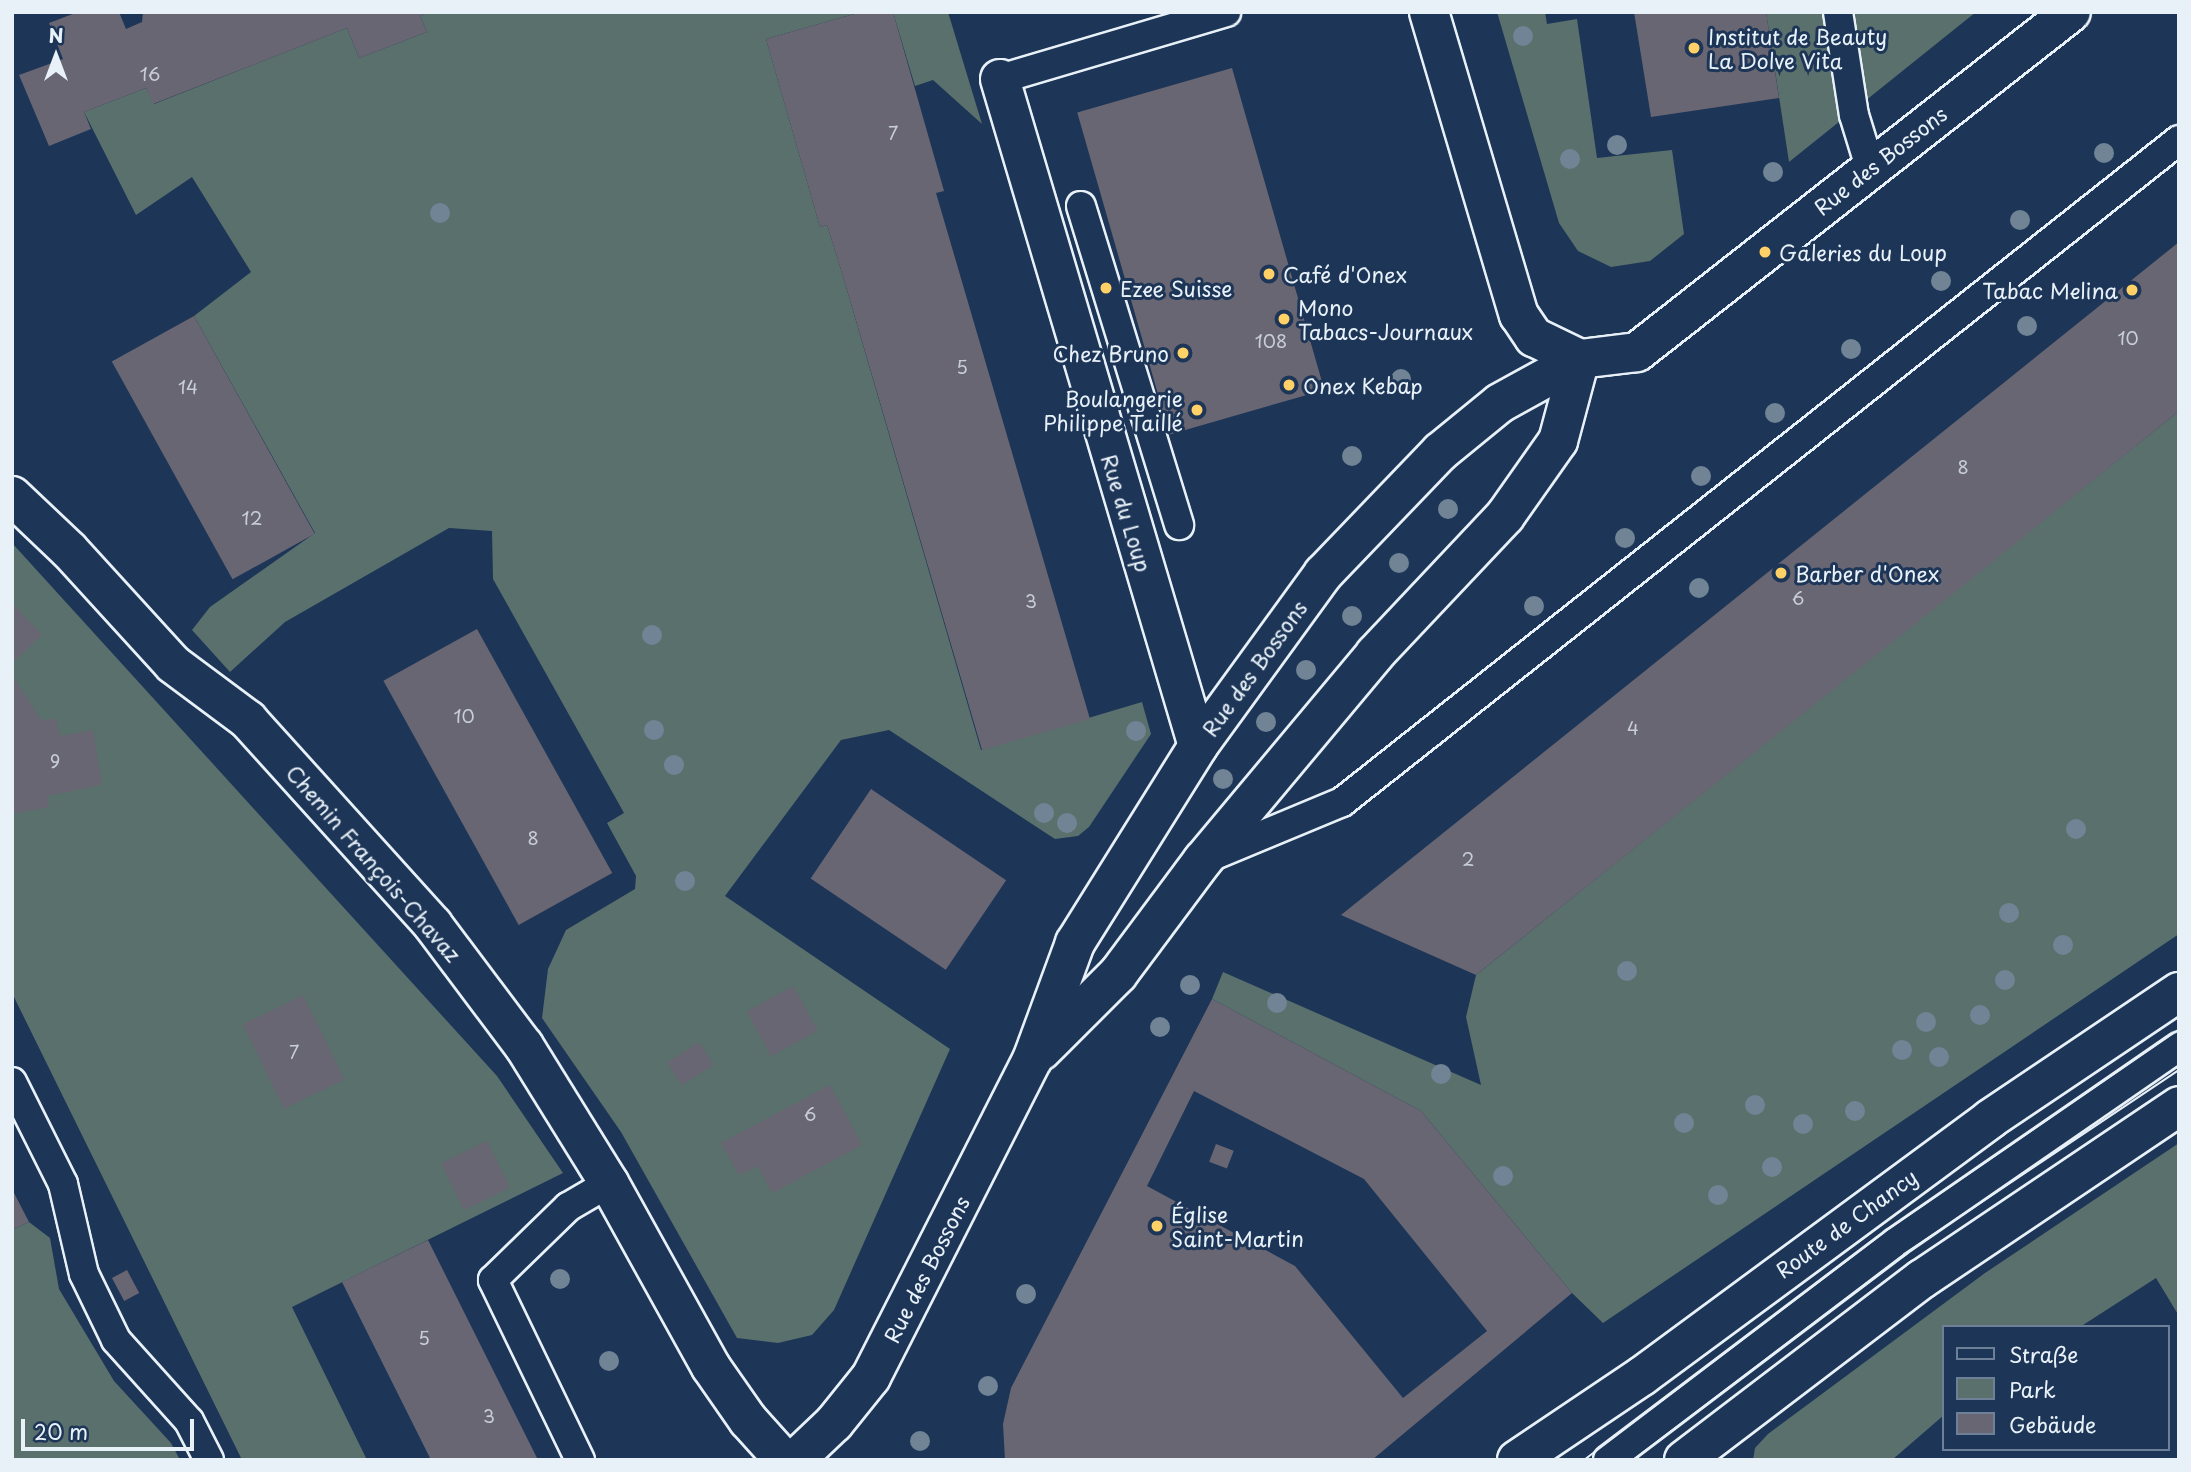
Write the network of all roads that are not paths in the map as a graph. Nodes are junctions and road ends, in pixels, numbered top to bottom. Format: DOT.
graph roads {
  1 [pos="1226,12"];
  2 [pos="1429,12"];
  3 [pos="1838,12"];
  4 [pos="2071,12"];
  5 [pos="1000,79"];
  6 [pos="2179,139"];
  7 [pos="1870,167"];
  8 [pos="1081,206"];
  9 [pos="1580,359"];
  10 [pos="12,496"];
  11 [pos="1180,525"];
  12 [pos="1198,746"];
  13 [pos="1203,860"];
  14 [pos="2179,992"];
  15 [pos="2179,1047"];
  16 [pos="1032,1060"];
  17 [pos="12,1082"];
  18 [pos="2179,1106"];
  19 [pos="609,1183"];
  20 [pos="1702,1454"];
  21 [pos="209,1460"];
  22 [pos="580,1460"];
  23 [pos="784,1460"];
  24 [pos="795,1460"];
  25 [pos="1517,1460"];
  26 [pos="1608,1460"];
  1 -- 5 [label="lane"];
  2 -- 9 [label="street"];
  3 -- 7 [label="lane"];
  4 -- 7 [label="street, Rue des Bossons"];
  5 -- 12 [label="street, Rue du Loup"];
  6 -- 13 [label="lane"];
  7 -- 9 [label="street, Rue des Bossons"];
  8 -- 11 [label="lane"];
  9 -- 12 [label="street, Rue des Bossons"];
  9 -- 13 [label="street, Rue des Bossons"];
  10 -- 19 [label="street, Chemin François-Chavaz"];
  12 -- 16 [label="street, Rue des Bossons"];
  13 -- 16 [label="street, Rue des Bossons"];
  14 -- 25 [label="street, Route de Chancy"];
  15 -- 26 [label="lane"];
  16 -- 24 [label="street, Rue des Bossons"];
  17 -- 21 [label="lane"];
  18 -- 20 [label="street"];
  19 -- 22 [label="lane"];
  19 -- 23 [label="street, Chemin François-Chavaz"];
}
